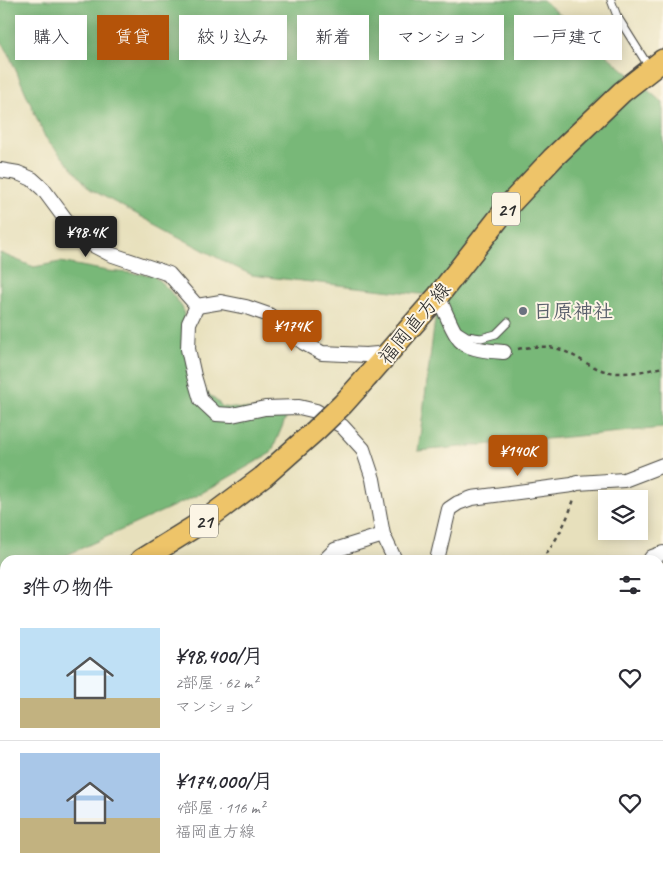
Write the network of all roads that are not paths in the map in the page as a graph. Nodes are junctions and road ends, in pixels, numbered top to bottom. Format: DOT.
graph roads {
  1 [pos="611,0"];
  2 [pos="657,64"];
  3 [pos="0,170"];
  4 [pos="438,296"];
  5 [pos="197,306"];
  6 [pos="508,322"];
  7 [pos="452,326"];
  8 [pos="504,352"];
  9 [pos="389,353"];
  10 [pos="663,465"];
  11 [pos="382,535"];
  12 [pos="149,555"];
  13 [pos="330,555"];
  14 [pos="392,555"];
  15 [pos="438,555"];
  1 -- 2 [label="lane"];
  2 -- 4 [label="main road, 福岡直方線 / 21"];
  3 -- 5 [label="street"];
  4 -- 7 [label="street"];
  4 -- 9 [label="main road, 福岡直方線 / 21"];
  5 -- 9 [label="street"];
  5 -- 11 [label="street"];
  6 -- 7 [label="lane"];
  7 -- 8 [label="street"];
  9 -- 12 [label="main road, 福岡直方線 / 21, bridge"];
  10 -- 15 [label="street"];
  11 -- 13 [label="street"];
  11 -- 14 [label="street"];
}
